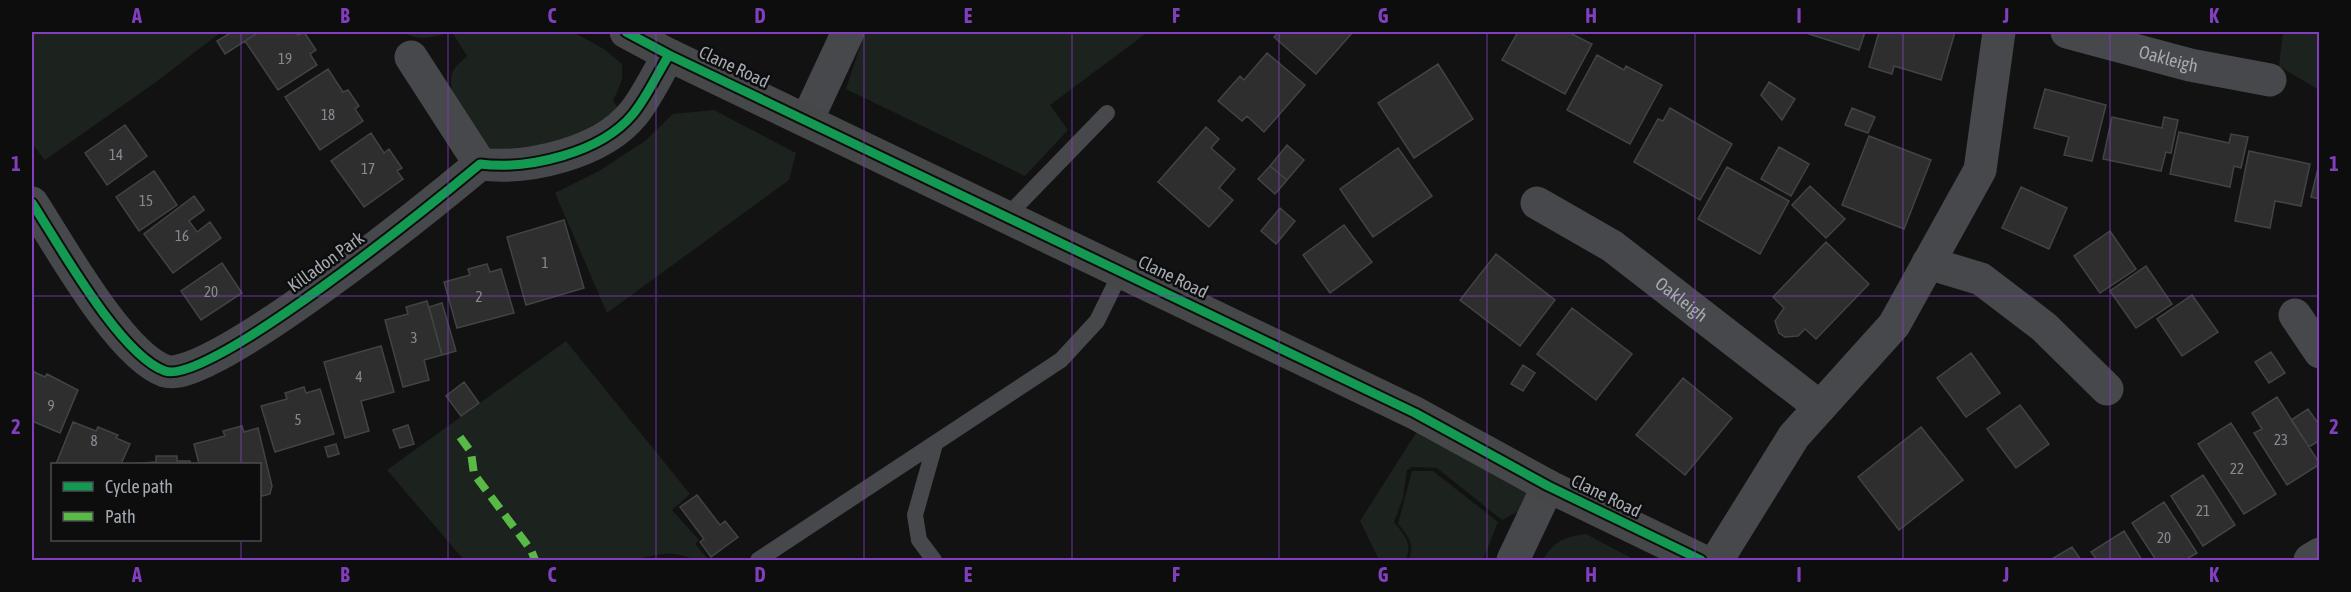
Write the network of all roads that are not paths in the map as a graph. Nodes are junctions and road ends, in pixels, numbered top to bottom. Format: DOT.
graph roads {
  1 [pos="626,32"];
  2 [pos="848,32"];
  3 [pos="1999,32"];
  4 [pos="2067,32"];
  5 [pos="669,55"];
  6 [pos="411,57"];
  7 [pos="2270,80"];
  8 [pos="1107,113"];
  9 [pos="807,120"];
  10 [pos="480,164"];
  11 [pos="32,203"];
  12 [pos="1538,203"];
  13 [pos="1007,216"];
  14 [pos="1928,263"];
  15 [pos="1122,270"];
  16 [pos="2295,315"];
  17 [pos="2319,352"];
  18 [pos="2107,390"];
  19 [pos="1820,407"];
  20 [pos="934,444"];
  21 [pos="1548,486"];
  22 [pos="2319,554"];
  23 [pos="758,561"];
  24 [pos="934,561"];
  25 [pos="1513,561"];
  26 [pos="1701,561"];
  27 [pos="1717,561"];
  28 [pos="2310,561"];
  1 -- 5 [label="main road, Clane Road"];
  2 -- 9 [label="street"];
  3 -- 14 [label="street"];
  4 -- 7 [label="street, Oakleigh"];
  5 -- 9 [label="main road, Clane Road"];
  5 -- 10 [label="street"];
  6 -- 10 [label="street"];
  8 -- 13 [label="lane"];
  9 -- 13 [label="main road, Clane Road"];
  10 -- 11 [label="street, Killadon Park"];
  12 -- 19 [label="street, Oakleigh"];
  13 -- 15 [label="main road, Clane Road"];
  14 -- 18 [label="street"];
  14 -- 19 [label="street"];
  15 -- 20 [label="lane"];
  15 -- 21 [label="main road, Clane Road"];
  16 -- 17 [label="street"];
  19 -- 27 [label="street"];
  20 -- 23 [label="lane"];
  20 -- 24 [label="lane"];
  21 -- 25 [label="street"];
  21 -- 26 [label="main road, Clane Road"];
  22 -- 28 [label="street"];
}
